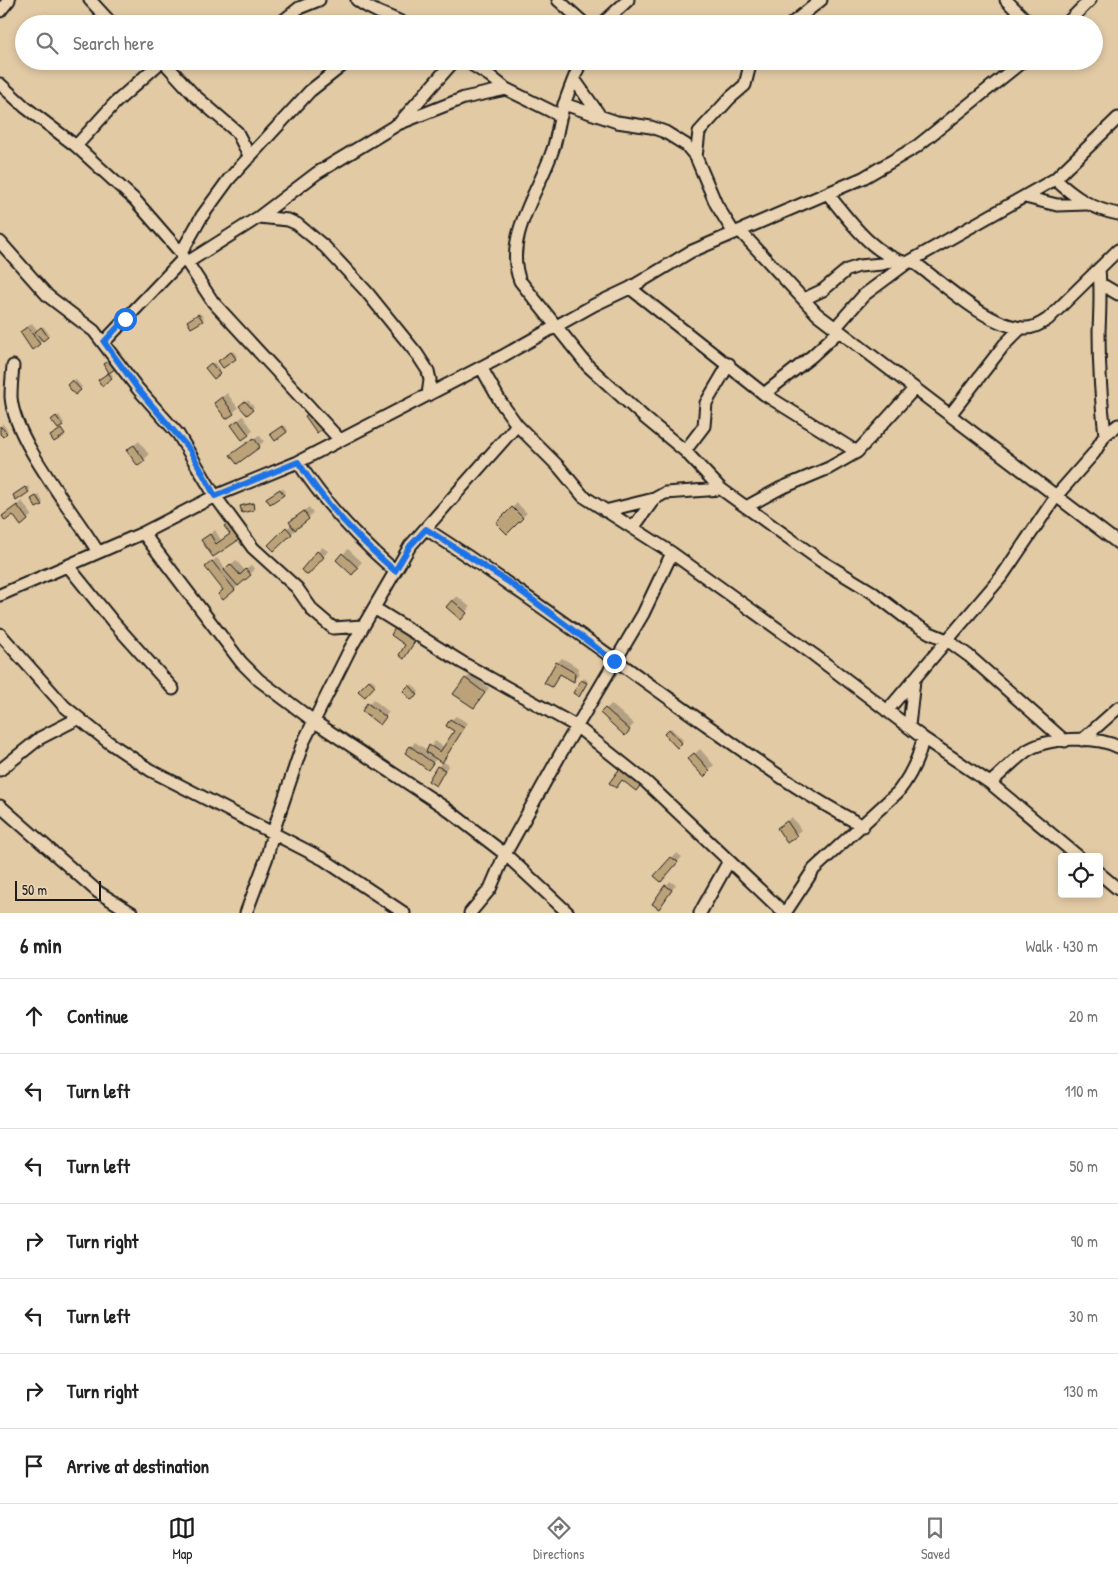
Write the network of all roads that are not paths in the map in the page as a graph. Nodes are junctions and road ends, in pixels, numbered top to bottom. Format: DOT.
graph roads {
  1 [pos="9,0"];
  2 [pos="90,0"];
  3 [pos="319,0"];
  4 [pos="357,0"];
  5 [pos="558,0"];
  6 [pos="628,0"];
  7 [pos="821,0"];
  8 [pos="1006,0"];
  9 [pos="1090,0"];
  10 [pos="0,11"];
  11 [pos="104,15"];
  12 [pos="290,15"];
  13 [pos="373,15"];
  14 [pos="575,15"];
  15 [pos="612,15"];
  16 [pos="802,15"];
  17 [pos="1021,15"];
  18 [pos="1075,15"];
  19 [pos="152,70"];
  20 [pos="170,70"];
  21 [pos="337,70"];
  22 [pos="446,70"];
  23 [pos="480,70"];
  24 [pos="577,70"];
  25 [pos="749,70"];
  26 [pos="1012,70"];
  27 [pos="574,79"];
  28 [pos="0,84"];
  29 [pos="506,89"];
  30 [pos="564,104"];
  31 [pos="598,113"];
  32 [pos="560,116"];
  33 [pos="1118,118"];
  34 [pos="398,124"];
  35 [pos="76,146"];
  36 [pos="250,157"];
  37 [pos="696,157"];
  38 [pos="1055,179"];
  39 [pos="828,194"];
  40 [pos="1025,197"];
  41 [pos="1086,204"];
  42 [pos="1118,214"];
  43 [pos="259,217"];
  44 [pos="737,232"];
  45 [pos="0,242"];
  46 [pos="1118,250"];
  47 [pos="184,258"];
  48 [pos="895,260"];
  49 [pos="909,262"];
  50 [pos="1099,268"];
  51 [pos="1100,284"];
  52 [pos="630,288"];
  53 [pos="1118,294"];
  54 [pos="804,299"];
  55 [pos="558,326"];
  56 [pos="1021,328"];
  57 [pos="837,330"];
  58 [pos="104,342"];
  59 [pos="729,364"];
  60 [pos="13,366"];
  61 [pos="480,367"];
  62 [pos="914,389"];
  63 [pos="764,394"];
  64 [pos="428,395"];
  65 [pos="950,415"];
  66 [pos="517,425"];
  67 [pos="1118,425"];
  68 [pos="1105,435"];
  69 [pos="340,440"];
  70 [pos="685,451"];
  71 [pos="857,452"];
  72 [pos="298,462"];
  73 [pos="721,489"];
  74 [pos="1057,495"];
  75 [pos="215,496"];
  76 [pos="654,499"];
  77 [pos="746,507"];
  78 [pos="605,511"];
  79 [pos="633,528"];
  80 [pos="426,529"];
  81 [pos="143,533"];
  82 [pos="1118,542"];
  83 [pos="98,552"];
  84 [pos="672,553"];
  85 [pos="68,566"];
  86 [pos="395,571"];
  87 [pos="0,595"];
  88 [pos="374,608"];
  89 [pos="363,626"];
  90 [pos="336,630"];
  91 [pos="0,634"];
  92 [pos="947,640"];
  93 [pos="350,649"];
  94 [pos="614,661"];
  95 [pos="914,680"];
  96 [pos="173,689"];
  97 [pos="1118,708"];
  98 [pos="887,711"];
  99 [pos="78,719"];
  100 [pos="315,722"];
  101 [pos="576,726"];
  102 [pos="909,726"];
  103 [pos="924,738"];
  104 [pos="1082,740"];
  105 [pos="1065,741"];
  106 [pos="1118,747"];
  107 [pos="0,770"];
  108 [pos="990,783"];
  109 [pos="0,806"];
  110 [pos="864,826"];
  111 [pos="273,832"];
  112 [pos="1074,853"];
  113 [pos="505,854"];
  114 [pos="729,861"];
  115 [pos="1103,876"];
  116 [pos="1118,889"];
  117 [pos="132,913"];
  118 [pos="246,913"];
  119 [pos="404,913"];
  120 [pos="470,913"];
  121 [pos="568,913"];
  122 [pos="700,913"];
  123 [pos="784,913"];
  1 -- 10 [label="street"];
  2 -- 11 [label="street"];
  3 -- 12 [label="street"];
  4 -- 13 [label="street"];
  5 -- 14 [label="street"];
  6 -- 15 [label="street"];
  7 -- 16 [label="street"];
  8 -- 17 [label="street"];
  9 -- 18 [label="street"];
  19 -- 35 [label="street"];
  20 -- 36 [label="street"];
  21 -- 36 [label="street"];
  22 -- 34 [label="street"];
  23 -- 29 [label="street"];
  24 -- 27 [label="street"];
  25 -- 37 [label="street"];
  26 -- 39 [label="street"];
  27 -- 30 [label="street"];
  27 -- 31 [label="street"];
  28 -- 35 [label="street"];
  29 -- 32 [label="street"];
  29 -- 34 [label="street"];
  30 -- 31 [label="street"];
  30 -- 32 [label="street"];
  31 -- 37 [label="street"];
  32 -- 55 [label="street"];
  33 -- 38 [label="street"];
  34 -- 43 [label="street"];
  35 -- 47 [label="street"];
  36 -- 47 [label="street"];
  37 -- 44 [label="street"];
  38 -- 40 [label="street"];
  38 -- 41 [label="street"];
  39 -- 44 [label="street"];
  39 -- 48 [label="street"];
  40 -- 41 [label="street"];
  40 -- 49 [label="street"];
  41 -- 42 [label="street"];
  43 -- 47 [label="street"];
  43 -- 64 [label="street"];
  44 -- 52 [label="street"];
  44 -- 54 [label="street"];
  45 -- 58 [label="street"];
  46 -- 50 [label="street"];
  47 -- 58 [label="street"];
  47 -- 69 [label="street"];
  48 -- 49 [label="street"];
  48 -- 54 [label="street"];
  49 -- 56 [label="street"];
  49 -- 57 [label="street"];
  50 -- 51 [label="street"];
  50 -- 56 [label="street"];
  51 -- 53 [label="street"];
  51 -- 68 [label="street"];
  52 -- 55 [label="street"];
  52 -- 59 [label="street"];
  54 -- 57 [label="street"];
  55 -- 61 [label="street"];
  55 -- 70 [label="street"];
  56 -- 65 [label="street"];
  57 -- 62 [label="street"];
  57 -- 63 [label="street"];
  58 -- 75 [label="street"];
  59 -- 63 [label="street"];
  59 -- 70 [label="street"];
  60 -- 83 [label="street"];
  61 -- 64 [label="street"];
  61 -- 66 [label="street"];
  62 -- 65 [label="street"];
  62 -- 71 [label="street"];
  63 -- 71 [label="street"];
  64 -- 69 [label="street"];
  65 -- 74 [label="street"];
  66 -- 78 [label="street"];
  66 -- 80 [label="street"];
  67 -- 68 [label="street"];
  68 -- 74 [label="street"];
  69 -- 72 [label="street"];
  70 -- 73 [label="street"];
  71 -- 77 [label="street"];
  72 -- 75 [label="street"];
  72 -- 86 [label="street"];
  73 -- 76 [label="street"];
  73 -- 77 [label="street"];
  74 -- 82 [label="street"];
  74 -- 92 [label="street"];
  75 -- 81 [label="street"];
  75 -- 90 [label="street"];
  76 -- 78 [label="street"];
  76 -- 79 [label="street"];
  77 -- 92 [label="street"];
  78 -- 79 [label="street"];
  79 -- 84 [label="street"];
  80 -- 86 [label="street"];
  80 -- 94 [label="street"];
  81 -- 83 [label="street"];
  81 -- 100 [label="street"];
  83 -- 85 [label="street"];
  84 -- 94 [label="street"];
  84 -- 98 [label="street"];
  85 -- 87 [label="street"];
  85 -- 96 [label="street"];
  86 -- 88 [label="street"];
  88 -- 89 [label="street"];
  88 -- 101 [label="street"];
  89 -- 90 [label="street"];
  89 -- 93 [label="street"];
  90 -- 93 [label="street"];
  91 -- 99 [label="street"];
  92 -- 95 [label="street"];
  92 -- 105 [label="street"];
  93 -- 100 [label="street"];
  94 -- 101 [label="street"];
  94 -- 110 [label="street"];
  95 -- 98 [label="street"];
  95 -- 102 [label="street"];
  97 -- 104 [label="street"];
  98 -- 102 [label="street"];
  99 -- 107 [label="street"];
  99 -- 111 [label="street"];
  100 -- 111 [label="street"];
  100 -- 113 [label="street"];
  101 -- 113 [label="street"];
  101 -- 114 [label="street"];
  102 -- 103 [label="street"];
  103 -- 108 [label="street"];
  103 -- 110 [label="street"];
  104 -- 105 [label="street"];
  104 -- 106 [label="street"];
  105 -- 108 [label="street"];
  108 -- 112 [label="street"];
  109 -- 117 [label="street"];
  110 -- 123 [label="street"];
  111 -- 118 [label="street"];
  111 -- 119 [label="street"];
  113 -- 120 [label="street"];
  113 -- 121 [label="street"];
  114 -- 122 [label="street"];
  114 -- 123 [label="street"];
  115 -- 116 [label="street"];
}
